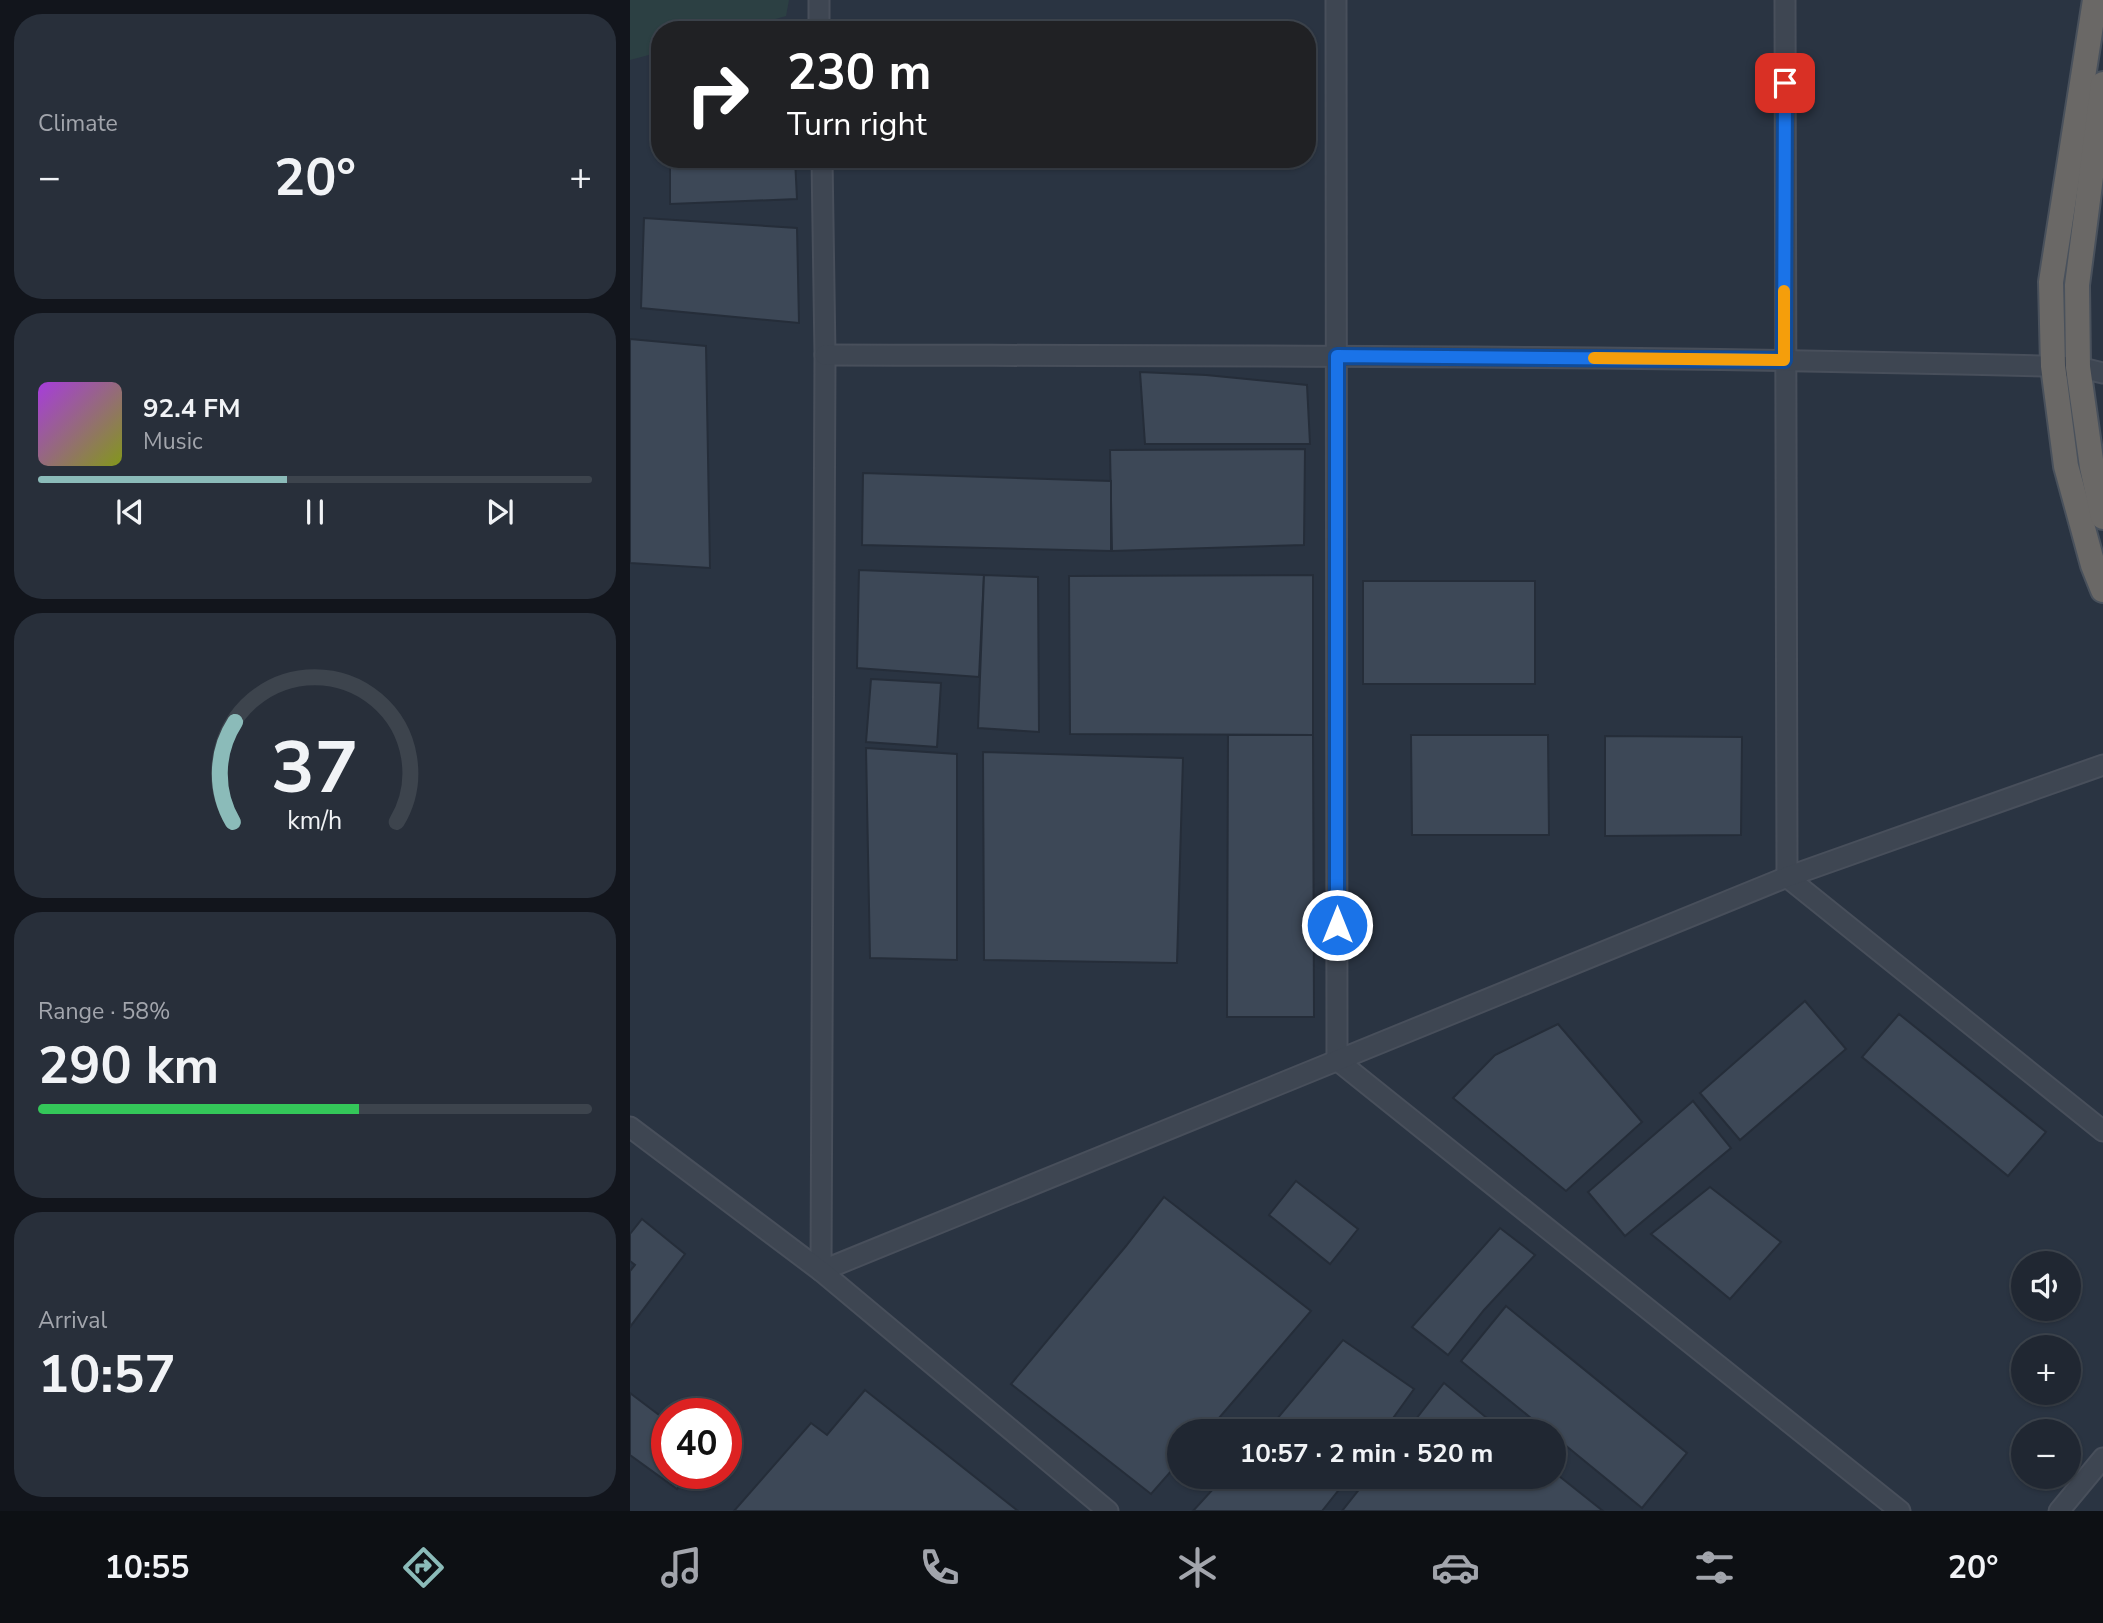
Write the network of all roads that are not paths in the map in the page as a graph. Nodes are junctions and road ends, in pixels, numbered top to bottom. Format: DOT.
graph roads {
  1 [pos="818,0"];
  2 [pos="1336,0"];
  3 [pos="1785,0"];
  4 [pos="2095,0"];
  5 [pos="819,21"];
  6 [pos="2103,84"];
  7 [pos="822,168"];
  8 [pos="825,355"];
  9 [pos="1337,356"];
  10 [pos="1784,360"];
  11 [pos="2053,366"];
  12 [pos="2078,367"];
  13 [pos="2103,373"];
  14 [pos="2103,517"];
  15 [pos="2103,590"];
  16 [pos="2103,765"];
  17 [pos="1787,877"];
  18 [pos="1337,1060"];
  19 [pos="630,1127"];
  20 [pos="2103,1131"];
  21 [pos="821,1272"];
  22 [pos="2103,1458"];
  23 [pos="1108,1511"];
  24 [pos="1900,1511"];
  25 [pos="2059,1511"];
  1 -- 5 [label="street"];
  2 -- 9 [label="street"];
  3 -- 10 [label="street"];
  4 -- 11 [label="highway"];
  6 -- 12 [label="highway"];
  7 -- 8 [label="street"];
  8 -- 9 [label="street"];
  8 -- 21 [label="street"];
  9 -- 10 [label="street"];
  9 -- 18 [label="street"];
  10 -- 11 [label="street"];
  10 -- 17 [label="street"];
  11 -- 12 [label="street"];
  11 -- 15 [label="highway"];
  12 -- 13 [label="street"];
  12 -- 14 [label="highway"];
  16 -- 17 [label="street"];
  17 -- 18 [label="street"];
  17 -- 20 [label="street"];
  18 -- 21 [label="street"];
  18 -- 24 [label="street"];
  19 -- 21 [label="street"];
  21 -- 23 [label="street"];
  22 -- 25 [label="street"];
}
